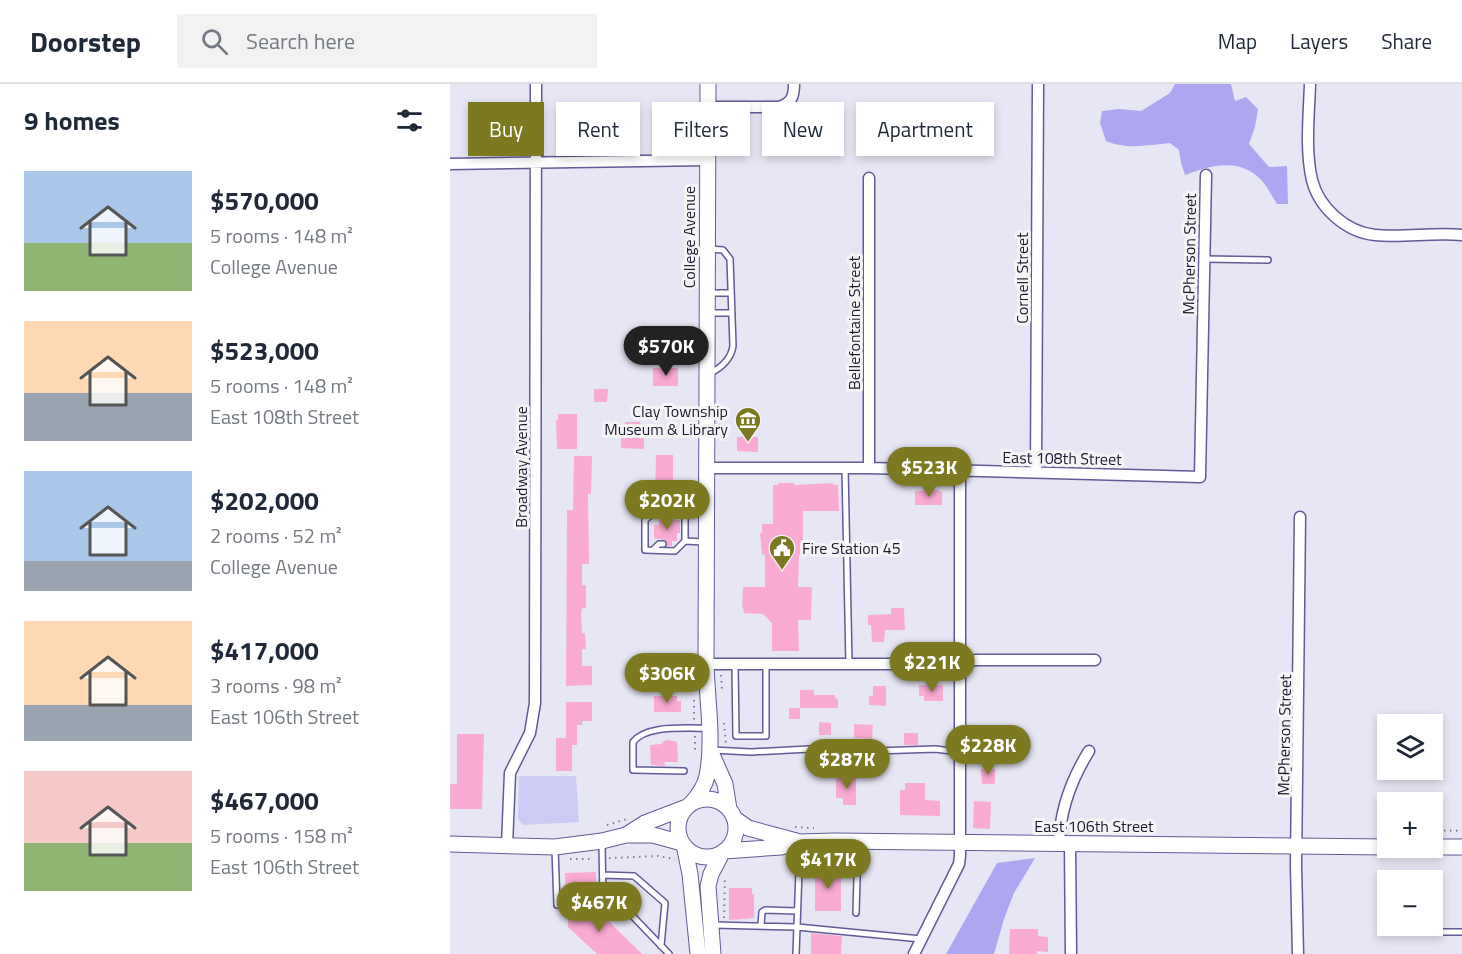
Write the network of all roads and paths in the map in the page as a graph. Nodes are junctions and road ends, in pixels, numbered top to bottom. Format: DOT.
graph roads {
  1 [pos="536,84"];
  2 [pos="708,84"];
  3 [pos="795,84"];
  4 [pos="1038,84"];
  5 [pos="1310,84"];
  6 [pos="708,102"];
  7 [pos="750,107"];
  8 [pos="707,156"];
  9 [pos="707,160"];
  10 [pos="537,162"];
  11 [pos="450,164"];
  12 [pos="1206,176"];
  13 [pos="869,178"];
  14 [pos="1462,235"];
  15 [pos="707,248"];
  16 [pos="1203,259"];
  17 [pos="1268,260"];
  18 [pos="707,293"];
  19 [pos="732,293"];
  20 [pos="707,313"];
  21 [pos="732,313"];
  22 [pos="707,374"];
  23 [pos="707,468"];
  24 [pos="844,468"];
  25 [pos="868,468"];
  26 [pos="960,471"];
  27 [pos="1036,472"];
  28 [pos="1200,477"];
  29 [pos="1300,517"];
  30 [pos="685,541"];
  31 [pos="707,542"];
  32 [pos="663,544"];
  33 [pos="672,544"];
  34 [pos="679,548"];
  35 [pos="653,550"];
  36 [pos="1095,660"];
  37 [pos="713,664"];
  38 [pos="735,664"];
  39 [pos="766,664"];
  40 [pos="849,664"];
  41 [pos="961,664"];
  42 [pos="722,694"];
  43 [pos="723,722"];
  44 [pos="709,728"];
  45 [pos="710,750"];
  46 [pos="726,750"];
  47 [pos="1089,751"];
  48 [pos="961,752"];
  49 [pos="684,771"];
  50 [pos="689,806"];
  51 [pos="732,814"];
  52 [pos="627,818"];
  53 [pos="1443,830"];
  54 [pos="1462,831"];
  55 [pos="602,834"];
  56 [pos="626,835"];
  57 [pos="858,841"];
  58 [pos="800,842"];
  59 [pos="450,844"];
  60 [pos="683,844"];
  61 [pos="960,844"];
  62 [pos="1064,844"];
  63 [pos="507,845"];
  64 [pos="1297,846"];
  65 [pos="555,847"];
  66 [pos="1377,847"];
  67 [pos="1443,847"];
  68 [pos="1462,848"];
  69 [pos="723,852"];
  70 [pos="728,869"];
  71 [pos="603,875"];
  72 [pos="603,904"];
  73 [pos="797,911"];
  74 [pos="856,913"];
  75 [pos="761,925"];
  76 [pos="718,926"];
  77 [pos="797,927"];
  78 [pos="1443,932"];
  79 [pos="1462,932"];
  80 [pos="921,939"];
  81 [pos="661,946"];
  82 [pos="669,954"];
  83 [pos="698,954"];
  84 [pos="713,954"];
  85 [pos="796,954"];
  86 [pos="914,954"];
  87 [pos="1071,954"];
  88 [pos="1298,954"];
  1 -- 10 [label="street, Broadway Avenue"];
  2 -- 6 [label="main road, College Avenue"];
  3 -- 7 [label="street"];
  4 -- 27 [label="street, Cornell Street"];
  5 -- 14 [label="street"];
  8 -- 9 [label="main road, College Avenue"];
  9 -- 10 [label="street"];
  9 -- 15 [label="main road, College Avenue"];
  10 -- 11 [label="street"];
  10 -- 63 [label="street, Broadway Avenue"];
  12 -- 16 [label="street, McPherson Street"];
  13 -- 25 [label="street, Bellefontaine Street"];
  15 -- 18 [label="main road, College Avenue"];
  15 -- 19 [label="lane"];
  16 -- 17 [label="lane"];
  16 -- 28 [label="street, McPherson Street"];
  18 -- 19 [label="lane"];
  18 -- 20 [label="main road, College Avenue"];
  19 -- 21 [label="lane"];
  20 -- 21 [label="lane"];
  20 -- 22 [label="main road, College Avenue"];
  21 -- 22 [label="lane"];
  22 -- 23 [label="main road, College Avenue"];
  23 -- 24 [label="street, East 108th Street"];
  23 -- 31 [label="main road, College Avenue"];
  24 -- 25 [label="street, East 108th Street"];
  24 -- 40 [label="lane"];
  25 -- 26 [label="street, East 108th Street"];
  26 -- 27 [label="street, East 108th Street"];
  26 -- 41 [label="street"];
  27 -- 28 [label="street, East 108th Street"];
  29 -- 64 [label="street, McPherson Street"];
  30 -- 31 [label="lane"];
  30 -- 34 [label="lane"];
  30 -- 35 [label="lane"];
  31 -- 37 [label="main road, College Avenue"];
  32 -- 35 [label="lane"];
  33 -- 34 [label="lane"];
  34 -- 35 [label="lane"];
  36 -- 41 [label="street"];
  37 -- 38 [label="street"];
  37 -- 42 [label="path"];
  37 -- 44 [label="main road, College Avenue"];
  38 -- 39 [label="street"];
  38 -- 39 [label="lane"];
  39 -- 40 [label="street"];
  40 -- 41 [label="street"];
  41 -- 48 [label="street"];
  43 -- 46 [label="path"];
  44 -- 45 [label="main road, College Avenue"];
  44 -- 49 [label="lane"];
  45 -- 46 [label="lane"];
  45 -- 50 [label="main road, College Avenue"];
  45 -- 51 [label="main road, College Avenue"];
  46 -- 48 [label="lane"];
  47 -- 62 [label="street"];
  48 -- 61 [label="street"];
  50 -- 51 [label="main road"];
  50 -- 56 [label="main road"];
  50 -- 60 [label="main road"];
  51 -- 58 [label="main road, East 106th Street"];
  51 -- 69 [label="main road"];
  52 -- 55 [label="path"];
  53 -- 54 [label="path"];
  55 -- 56 [label="main road"];
  55 -- 65 [label="main road"];
  55 -- 71 [label="lane"];
  56 -- 60 [label="main road"];
  57 -- 58 [label="main road, East 106th Street"];
  57 -- 61 [label="main road, East 106th Street"];
  57 -- 74 [label="lane"];
  58 -- 69 [label="main road, East 106th Street"];
  58 -- 73 [label="lane"];
  59 -- 63 [label="main road"];
  60 -- 69 [label="main road"];
  60 -- 83 [label="main road"];
  61 -- 62 [label="main road, East 106th Street"];
  61 -- 80 [label="street"];
  62 -- 64 [label="main road, East 106th Street"];
  62 -- 87 [label="street"];
  63 -- 65 [label="main road"];
  64 -- 66 [label="main road, East 106th Street"];
  64 -- 88 [label="street, McPherson Street"];
  65 -- 72 [label="lane"];
  67 -- 68 [label="main road"];
  69 -- 76 [label="main road"];
  70 -- 76 [label="path"];
  71 -- 72 [label="lane"];
  71 -- 81 [label="lane"];
  72 -- 81 [label="lane"];
  73 -- 75 [label="lane"];
  73 -- 77 [label="lane"];
  75 -- 76 [label="lane"];
  75 -- 77 [label="lane"];
  76 -- 84 [label="main road"];
  77 -- 80 [label="lane"];
  77 -- 85 [label="lane"];
  78 -- 79 [label="lane"];
  80 -- 86 [label="street"];
  81 -- 82 [label="lane"];
}
